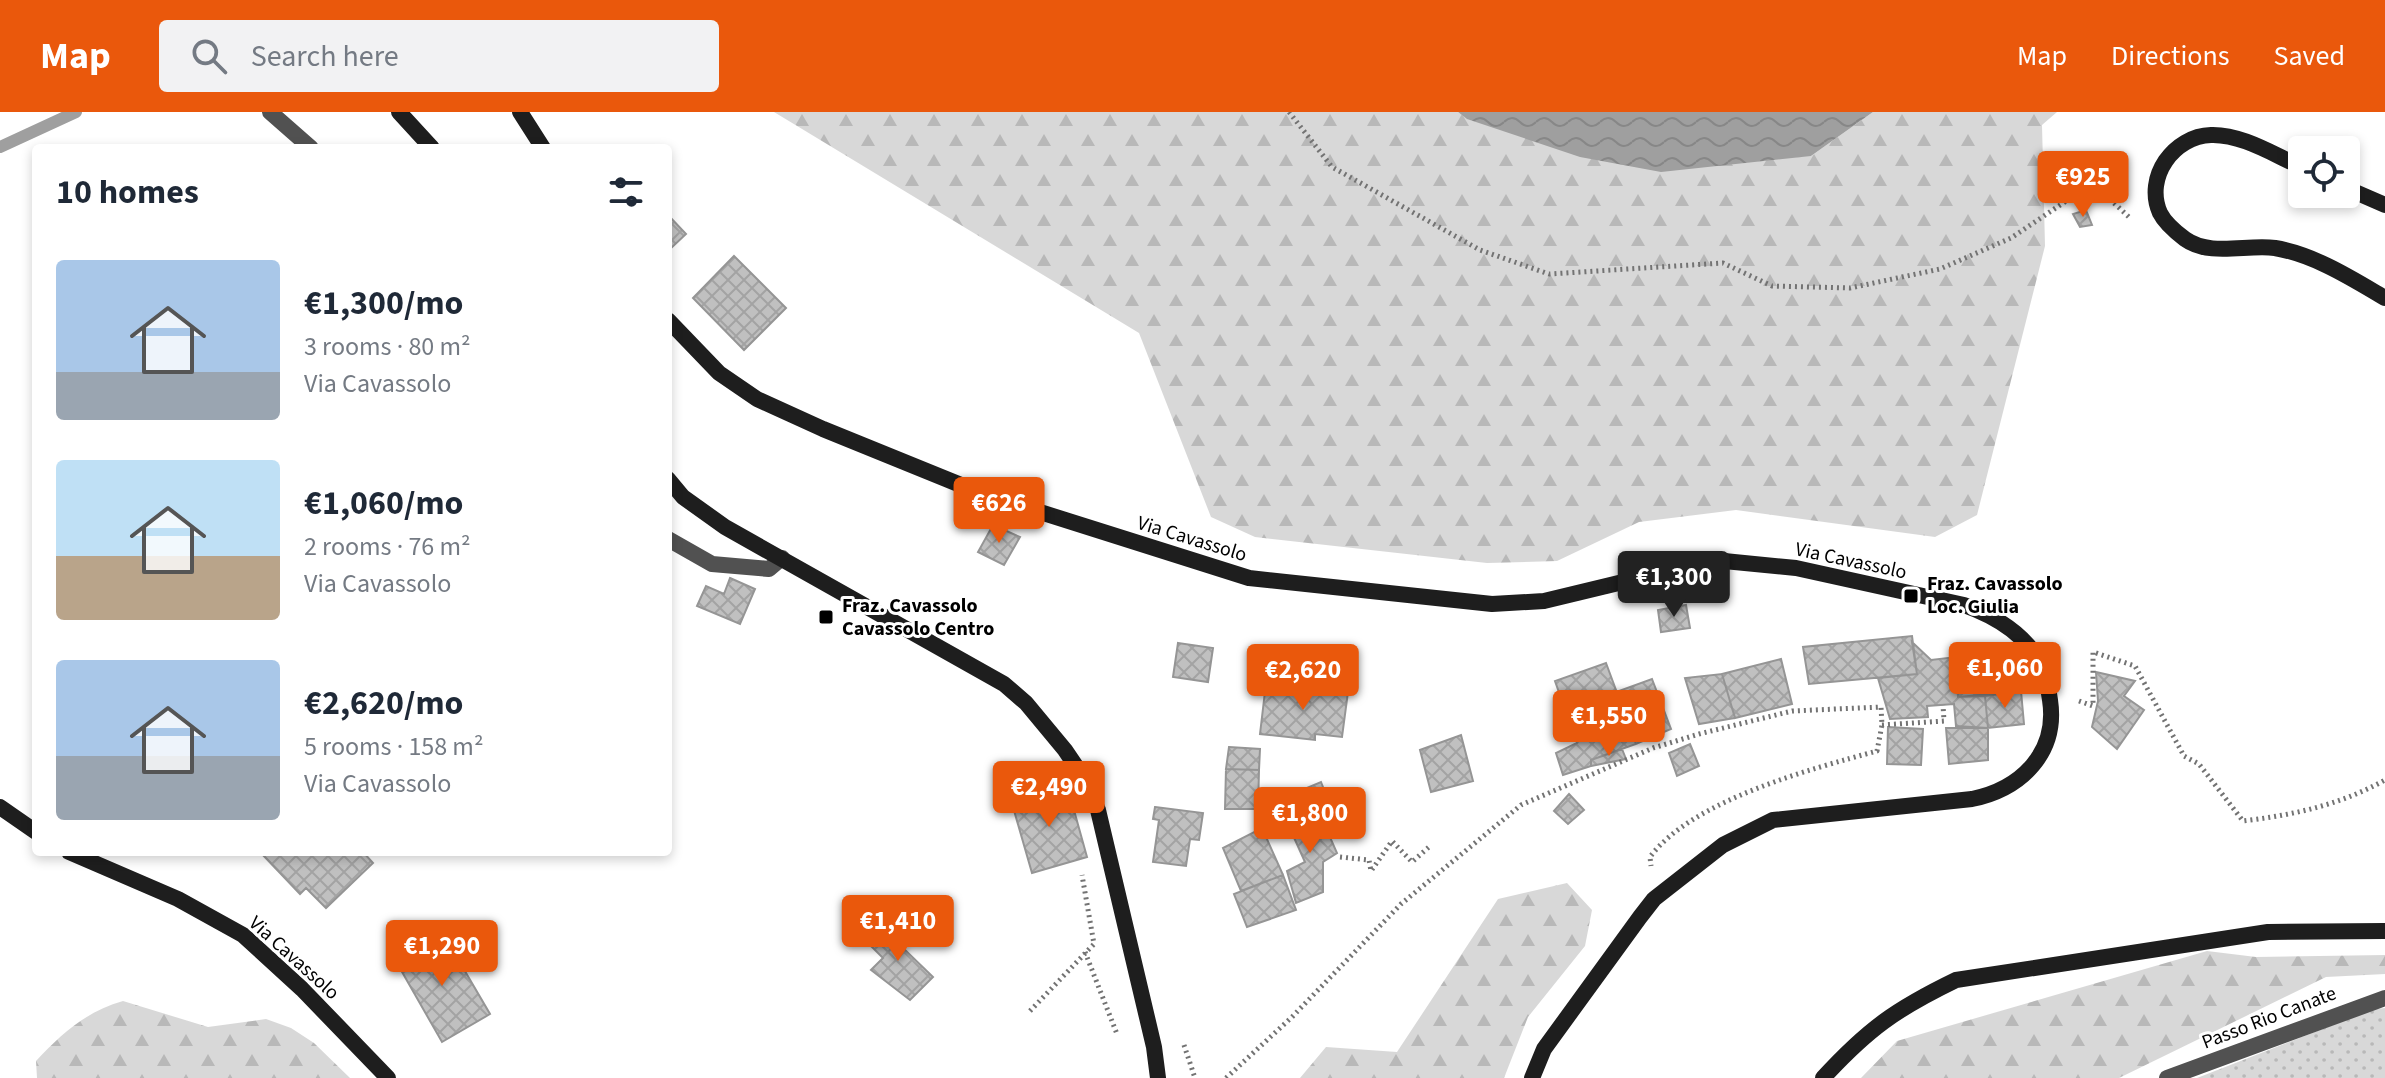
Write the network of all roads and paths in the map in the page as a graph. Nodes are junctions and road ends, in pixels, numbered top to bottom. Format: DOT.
graph roads {
  1 [pos="270,112"];
  2 [pos="399,112"];
  3 [pos="520,112"];
  4 [pos="1289,112"];
  5 [pos="306,144"];
  6 [pos="428,144"];
  7 [pos="540,144"];
  8 [pos="2288,161"];
  9 [pos="2360,194"];
  10 [pos="2385,205"];
  11 [pos="2162,217"];
  12 [pos="2385,298"];
  13 [pos="672,324"];
  14 [pos="672,484"];
  15 [pos="672,541"];
  16 [pos="782,558"];
  17 [pos="2025,641"];
  18 [pos="1957,670"];
  19 [pos="2049,689"];
  20 [pos="1943,705"];
  21 [pos="2385,780"];
  22 [pos="0,807"];
  23 [pos="32,829"];
  24 [pos="1429,847"];
  25 [pos="78,856"];
  26 [pos="1340,857"];
  27 [pos="1085,908"];
  28 [pos="2385,931"];
  29 [pos="1085,952"];
  30 [pos="2385,998"];
  31 [pos="1030,1011"];
  32 [pos="1117,1034"];
  33 [pos="388,1078"];
  34 [pos="1158,1078"];
  35 [pos="1226,1078"];
  36 [pos="1532,1078"];
  37 [pos="1823,1078"];
  38 [pos="2167,1078"];
  1 -- 5 [label="street"];
  2 -- 6 [label="main road"];
  3 -- 7 [label="main road"];
  4 -- 11 [label="path"];
  8 -- 11 [label="main road"];
  9 -- 10 [label="main road"];
  11 -- 12 [label="main road"];
  13 -- 17 [label="main road, Via Cavassolo"];
  14 -- 16 [label="main road"];
  15 -- 16 [label="street"];
  16 -- 34 [label="main road"];
  17 -- 18 [label="path"];
  17 -- 19 [label="main road, Via Cavassolo"];
  19 -- 21 [label="path"];
  19 -- 36 [label="main road, Via Cavassolo"];
  20 -- 35 [label="path"];
  22 -- 23 [label="main road"];
  24 -- 26 [label="path"];
  25 -- 33 [label="main road, Via Cavassolo"];
  27 -- 29 [label="path"];
  28 -- 37 [label="main road"];
  29 -- 31 [label="path"];
  29 -- 32 [label="path"];
  30 -- 38 [label="street, Passo Rio Canate"];
}
